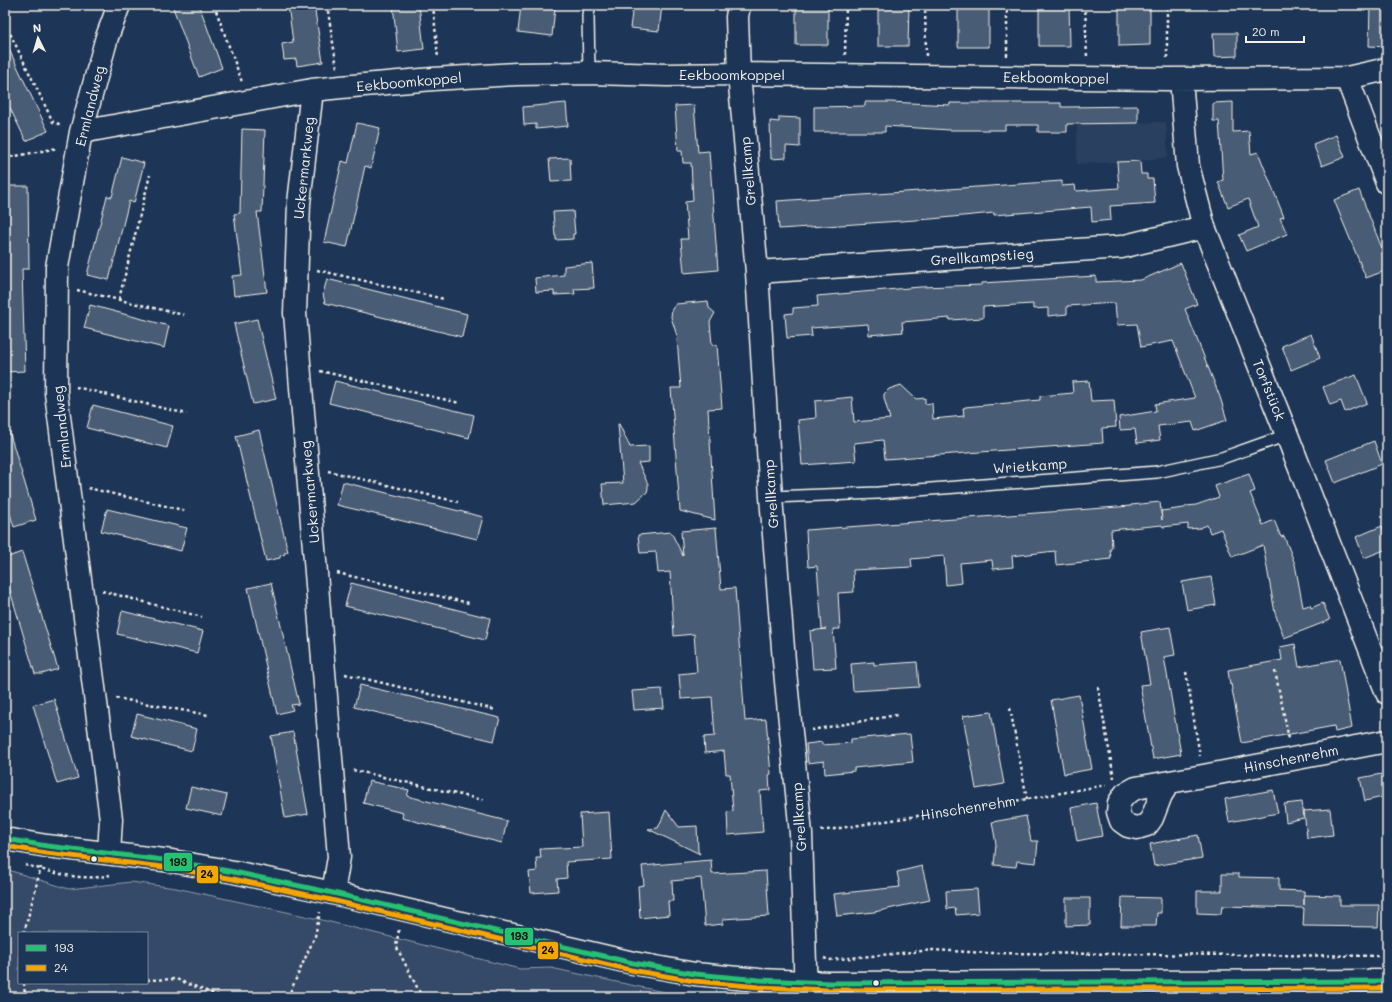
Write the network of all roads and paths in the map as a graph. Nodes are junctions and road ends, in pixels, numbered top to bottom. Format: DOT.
graph roads {
  1 [pos="119,5"];
  2 [pos="214,5"];
  3 [pos="327,5"];
  4 [pos="433,5"];
  5 [pos="590,5"];
  6 [pos="739,5"];
  7 [pos="846,5"];
  8 [pos="925,5"];
  9 [pos="1007,5"];
  10 [pos="1085,5"];
  11 [pos="1167,5"];
  12 [pos="5,24"];
  13 [pos="1387,69"];
  14 [pos="589,73"];
  15 [pos="739,74"];
  16 [pos="845,75"];
  17 [pos="927,76"];
  18 [pos="1007,77"];
  19 [pos="1088,78"];
  20 [pos="1347,78"];
  21 [pos="433,79"];
  22 [pos="1174,79"];
  23 [pos="341,87"];
  24 [pos="312,90"];
  25 [pos="249,102"];
  26 [pos="81,132"];
  27 [pos="5,158"];
  28 [pos="150,175"];
  29 [pos="1387,183"];
  30 [pos="1204,227"];
  31 [pos="297,266"];
  32 [pos="757,272"];
  33 [pos="57,285"];
  34 [pos="119,299"];
  35 [pos="444,299"];
  36 [pos="184,315"];
  37 [pos="300,366"];
  38 [pos="56,383"];
  39 [pos="460,403"];
  40 [pos="187,414"];
  41 [pos="1287,435"];
  42 [pos="308,466"];
  43 [pos="68,483"];
  44 [pos="771,497"];
  45 [pos="458,502"];
  46 [pos="187,511"];
  47 [pos="316,568"];
  48 [pos="81,586"];
  49 [pos="469,603"];
  50 [pos="202,617"];
  51 [pos="324,668"];
  52 [pos="1275,671"];
  53 [pos="1186,672"];
  54 [pos="1098,688"];
  55 [pos="1387,693"];
  56 [pos="95,694"];
  57 [pos="1010,708"];
  58 [pos="496,710"];
  59 [pos="208,716"];
  60 [pos="897,716"];
  61 [pos="792,734"];
  62 [pos="1387,741"];
  63 [pos="1293,759"];
  64 [pos="332,765"];
  65 [pos="1203,776"];
  66 [pos="1172,782"];
  67 [pos="1126,787"];
  68 [pos="1027,799"];
  69 [pos="483,800"];
  70 [pos="801,834"];
  71 [pos="5,839"];
  72 [pos="47,846"];
  73 [pos="109,853"];
  74 [pos="19,864"];
  75 [pos="41,869"];
  76 [pos="114,874"];
  77 [pos="330,902"];
  78 [pos="407,931"];
  79 [pos="24,932"];
  80 [pos="805,956"];
  81 [pos="1387,956"];
  82 [pos="148,980"];
  83 [pos="1387,981"];
  84 [pos="24,984"];
  85 [pos="806,990"];
  86 [pos="25,997"];
  87 [pos="222,997"];
  88 [pos="288,997"];
  89 [pos="422,997"];
  1 -- 26 [label="street, Ermlandweg"];
  2 -- 25 [label="path"];
  3 -- 23 [label="path"];
  4 -- 21 [label="path"];
  5 -- 14 [label="lane"];
  6 -- 15 [label="street, Grellkamp"];
  7 -- 16 [label="path"];
  8 -- 17 [label="path"];
  9 -- 18 [label="path"];
  10 -- 19 [label="path"];
  11 -- 22 [label="path"];
  12 -- 26 [label="path"];
  13 -- 20 [label="street, Eekboomkoppel"];
  14 -- 15 [label="street, Eekboomkoppel"];
  14 -- 21 [label="street, Eekboomkoppel"];
  15 -- 16 [label="street, Eekboomkoppel"];
  15 -- 32 [label="street, Grellkamp"];
  16 -- 17 [label="street, Eekboomkoppel"];
  17 -- 18 [label="street, Eekboomkoppel"];
  18 -- 19 [label="street, Eekboomkoppel"];
  19 -- 22 [label="street, Eekboomkoppel"];
  20 -- 22 [label="street, Eekboomkoppel"];
  20 -- 29 [label="street"];
  21 -- 23 [label="street, Eekboomkoppel"];
  22 -- 30 [label="street, Torfstück"];
  23 -- 24 [label="street, Eekboomkoppel"];
  24 -- 25 [label="street, Eekboomkoppel"];
  24 -- 31 [label="street, Uckermarkweg"];
  25 -- 26 [label="street, Eekboomkoppel"];
  26 -- 27 [label="path"];
  26 -- 33 [label="street, Ermlandweg"];
  28 -- 34 [label="path"];
  30 -- 32 [label="street, Grellkampstieg"];
  30 -- 41 [label="street, Torfstück"];
  31 -- 35 [label="path"];
  31 -- 37 [label="street, Uckermarkweg"];
  32 -- 44 [label="street, Grellkamp"];
  33 -- 34 [label="path"];
  33 -- 38 [label="street, Ermlandweg"];
  34 -- 36 [label="path"];
  37 -- 39 [label="path"];
  37 -- 42 [label="street, Uckermarkweg"];
  38 -- 40 [label="path"];
  38 -- 43 [label="street, Ermlandweg"];
  41 -- 44 [label="lane, Wrietkamp"];
  41 -- 55 [label="street, Torfstück"];
  42 -- 45 [label="path"];
  42 -- 47 [label="street, Uckermarkweg"];
  43 -- 46 [label="path"];
  43 -- 48 [label="street, Ermlandweg"];
  44 -- 61 [label="street, Grellkamp"];
  47 -- 49 [label="path"];
  47 -- 51 [label="street, Uckermarkweg"];
  48 -- 50 [label="path"];
  48 -- 56 [label="street, Ermlandweg"];
  51 -- 58 [label="path"];
  51 -- 64 [label="street, Uckermarkweg"];
  52 -- 63 [label="path"];
  53 -- 65 [label="path"];
  54 -- 67 [label="path"];
  56 -- 59 [label="path"];
  56 -- 73 [label="street, Ermlandweg"];
  57 -- 68 [label="path"];
  60 -- 61 [label="path"];
  61 -- 70 [label="street, Grellkamp"];
  62 -- 63 [label="street, Hinschenrehm"];
  63 -- 65 [label="street, Hinschenrehm"];
  64 -- 69 [label="path"];
  64 -- 77 [label="street, Uckermarkweg"];
  65 -- 66 [label="street, Hinschenrehm"];
  66 -- 67 [label="street, Hinschenrehm"];
  66 -- 67 [label="street, Hinschenrehm"];
  67 -- 68 [label="path, Hinschenrehm"];
  68 -- 70 [label="path, Hinschenrehm"];
  70 -- 80 [label="street, Grellkamp"];
  71 -- 72 [label="street"];
  72 -- 73 [label="street"];
  72 -- 75 [label="path"];
  73 -- 77 [label="street"];
  74 -- 75 [label="path"];
  75 -- 76 [label="path"];
  75 -- 79 [label="path"];
  77 -- 85 [label="street"];
  77 -- 88 [label="path"];
  78 -- 89 [label="path"];
  80 -- 81 [label="path"];
  80 -- 85 [label="street, Grellkamp"];
  82 -- 87 [label="path"];
  83 -- 85 [label="street"];
  84 -- 86 [label="path"];
}
